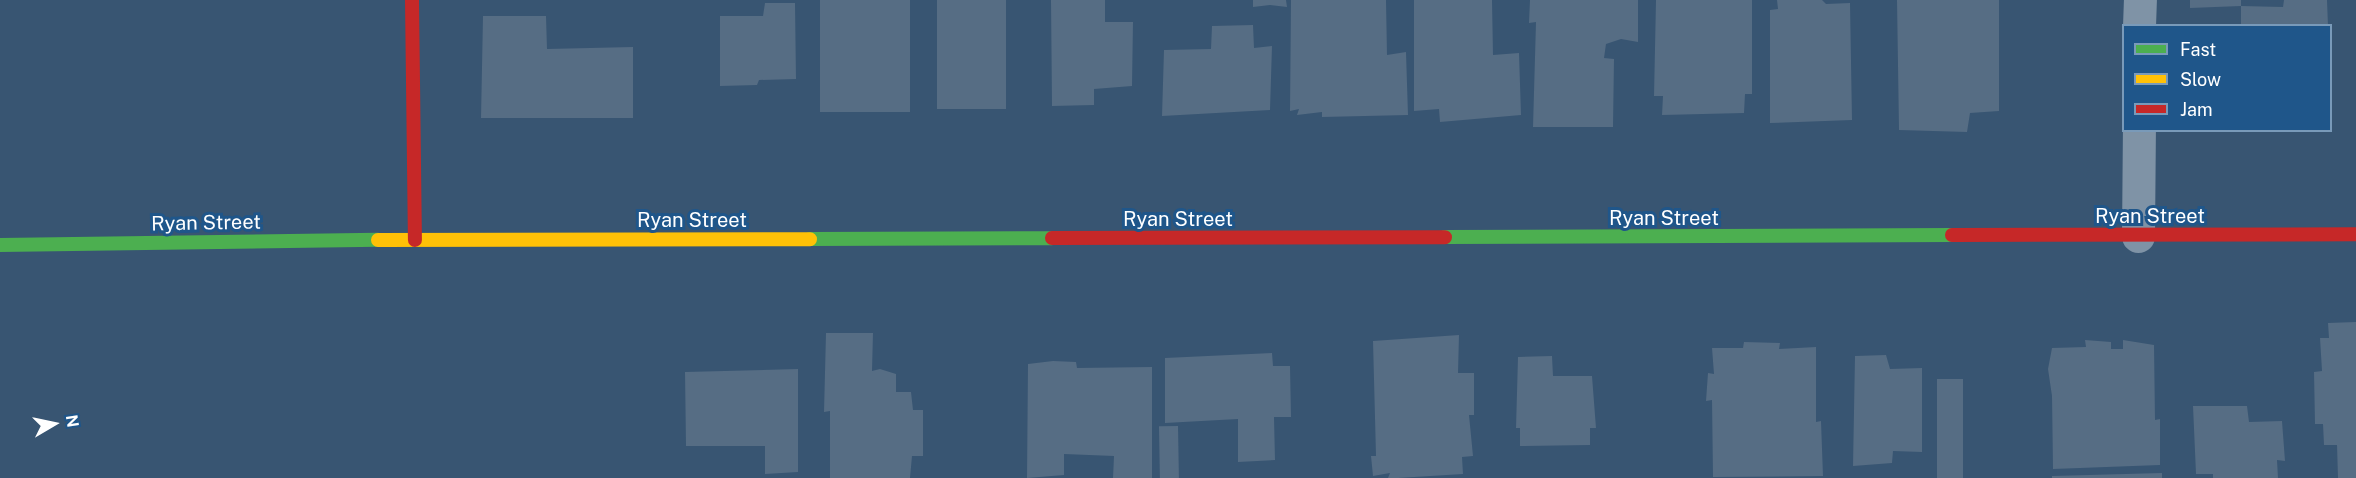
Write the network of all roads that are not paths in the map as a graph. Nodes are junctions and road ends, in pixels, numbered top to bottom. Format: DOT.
graph roads {
  1 [pos="412,0"];
  2 [pos="2140,0"];
  3 [pos="2139,24"];
  4 [pos="2139,132"];
  5 [pos="2356,234"];
  6 [pos="2138,236"];
  7 [pos="415,240"];
  8 [pos="0,245"];
  1 -- 7 [label="street"];
  2 -- 3 [label="street"];
  4 -- 6 [label="street"];
  5 -- 6 [label="street, Ryan Street"];
  6 -- 7 [label="street, Ryan Street"];
  7 -- 8 [label="street, Ryan Street"];
}
